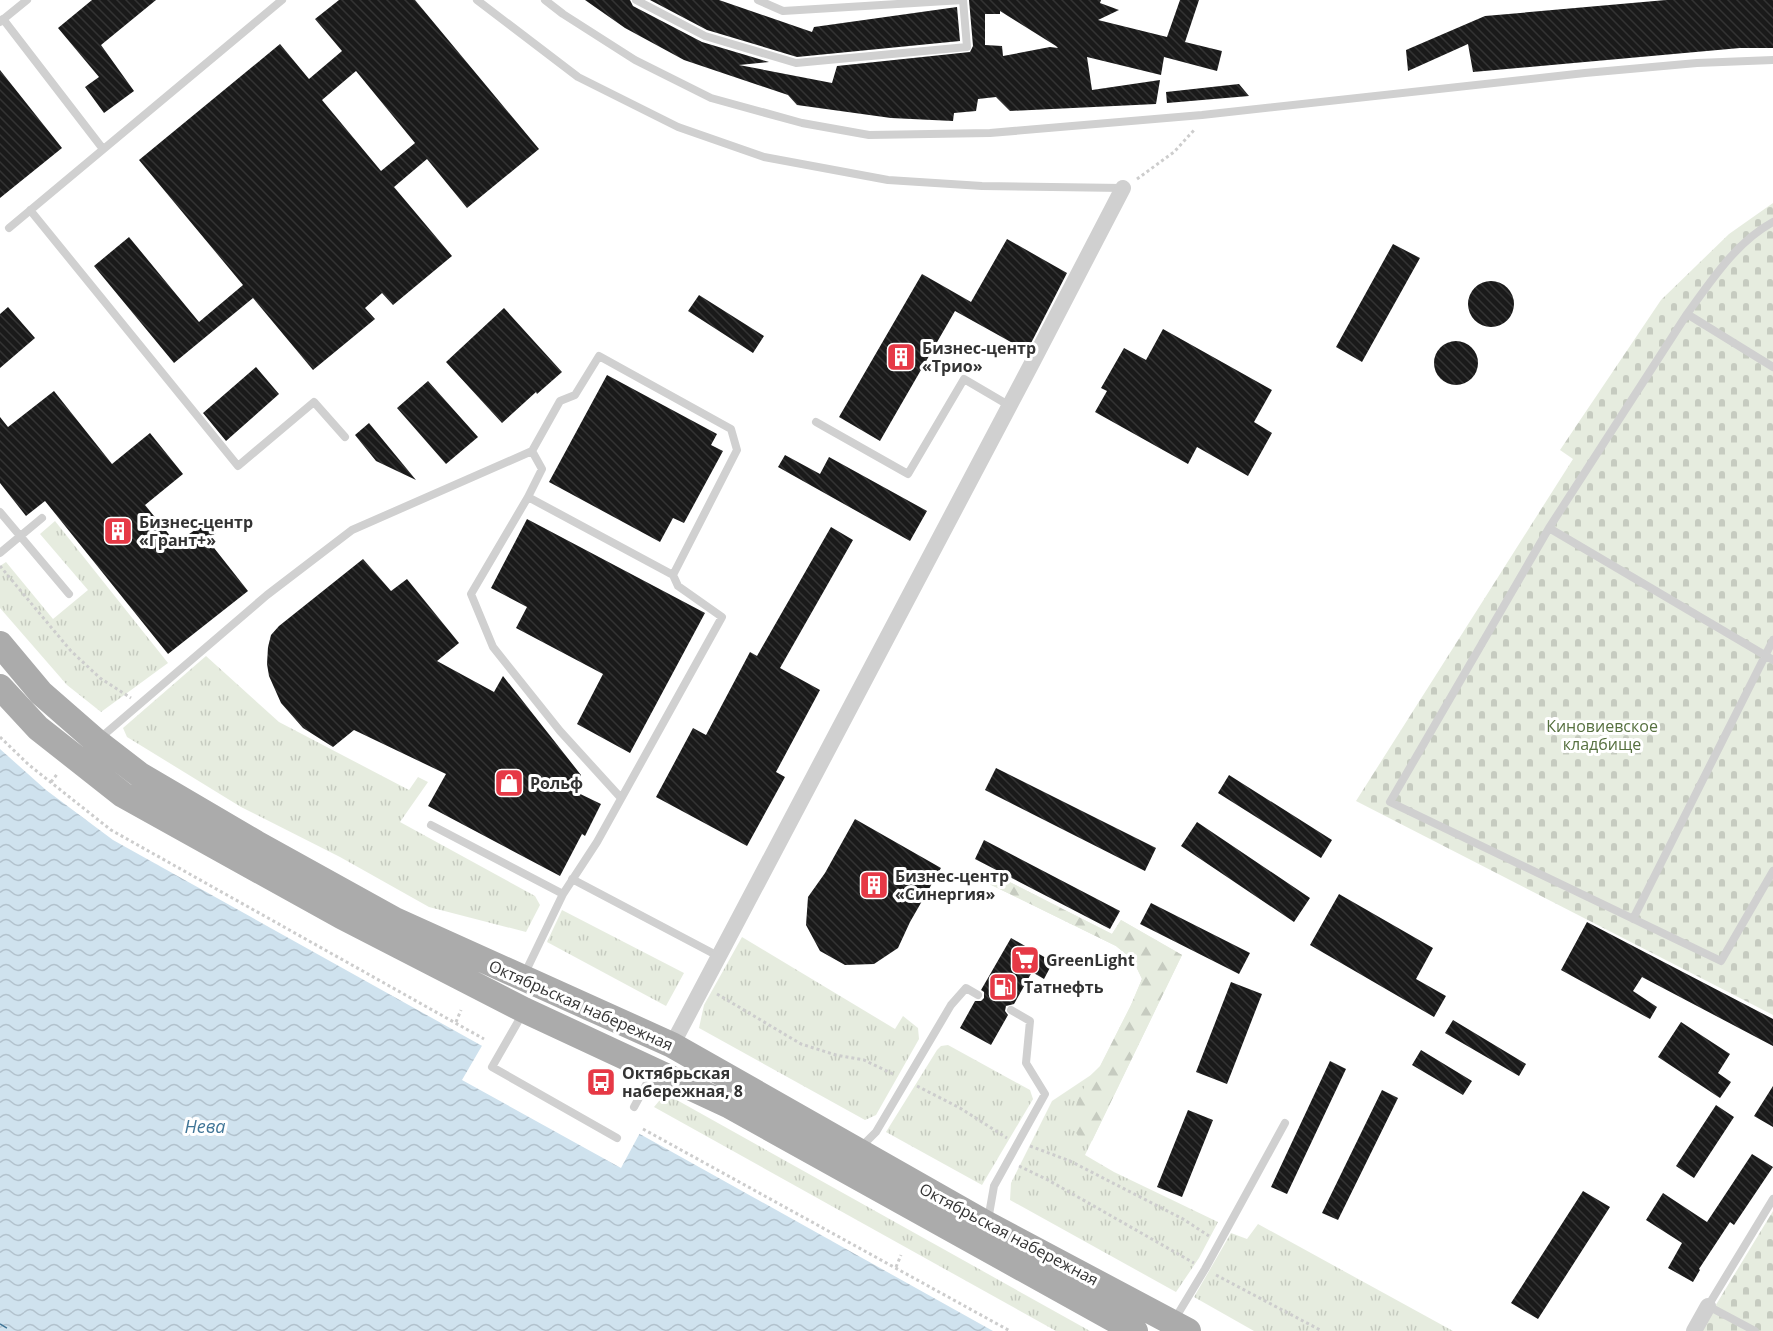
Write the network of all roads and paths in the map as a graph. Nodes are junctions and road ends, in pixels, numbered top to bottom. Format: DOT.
graph roads {
  1 [pos="27,0"];
  2 [pos="282,0"];
  3 [pos="477,0"];
  4 [pos="545,0"];
  5 [pos="636,0"];
  6 [pos="758,0"];
  7 [pos="963,0"];
  8 [pos="1,20"];
  9 [pos="1773,60"];
  10 [pos="1202,115"];
  11 [pos="102,150"];
  12 [pos="1123,188"];
  13 [pos="30,210"];
  14 [pos="1773,222"];
  15 [pos="9,228"];
  16 [pos="1687,314"];
  17 [pos="1773,367"];
  18 [pos="1010,406"];
  19 [pos="816,422"];
  20 [pos="345,436"];
  21 [pos="532,452"];
  22 [pos="528,497"];
  23 [pos="0,512"];
  24 [pos="42,518"];
  25 [pos="1549,528"];
  26 [pos="21,536"];
  27 [pos="0,553"];
  28 [pos="0,566"];
  29 [pos="673,574"];
  30 [pos="69,594"];
  31 [pos="1773,640"];
  32 [pos="0,645"];
  33 [pos="1769,658"];
  34 [pos="0,687"];
  35 [pos="141,704"];
  36 [pos="0,737"];
  37 [pos="96,741"];
  38 [pos="58,773"];
  39 [pos="51,782"];
  40 [pos="621,798"];
  41 [pos="431,825"];
  42 [pos="1773,871"];
  43 [pos="572,879"];
  44 [pos="563,894"];
  45 [pos="1633,919"];
  46 [pos="718,956"];
  47 [pos="522,978"];
  48 [pos="703,984"];
  49 [pos="978,995"];
  50 [pos="461,1010"];
  51 [pos="524,1010"];
  52 [pos="1011,1010"];
  53 [pos="456,1023"];
  54 [pos="484,1039"];
  55 [pos="672,1045"];
  56 [pos="653,1072"];
  57 [pos="906,1081"];
  58 [pos="634,1107"];
  59 [pos="1285,1123"];
  60 [pos="643,1129"];
  61 [pos="617,1137"];
  62 [pos="1016,1144"];
  63 [pos="857,1151"];
  64 [pos="1006,1161"];
  65 [pos="1773,1199"];
  66 [pos="987,1224"];
  67 [pos="1219,1242"];
  68 [pos="901,1255"];
  69 [pos="895,1268"];
  70 [pos="1205,1269"];
  71 [pos="1708,1306"];
  72 [pos="1180,1327"];
  73 [pos="1010,1331"];
  74 [pos="1135,1331"];
  75 [pos="1322,1331"];
  76 [pos="1694,1331"];
  77 [pos="1755,1331"];
  1 -- 8 [label="lane"];
  2 -- 11 [label="lane"];
  3 -- 12 [label="lane"];
  4 -- 10 [label="lane"];
  5 -- 7 [label="lane"];
  6 -- 7 [label="lane"];
  8 -- 11 [label="lane"];
  9 -- 10 [label="lane"];
  10 -- 12 [label="path"];
  11 -- 13 [label="lane"];
  12 -- 18 [label="street"];
  13 -- 15 [label="lane"];
  13 -- 20 [label="lane"];
  14 -- 16 [label="lane"];
  16 -- 17 [label="lane"];
  16 -- 25 [label="lane"];
  18 -- 19 [label="lane"];
  18 -- 46 [label="street"];
  21 -- 22 [label="lane"];
  21 -- 29 [label="lane"];
  21 -- 35 [label="lane"];
  22 -- 29 [label="lane"];
  22 -- 40 [label="lane"];
  23 -- 26 [label="lane"];
  24 -- 26 [label="lane"];
  25 -- 33 [label="lane"];
  25 -- 45 [label="lane"];
  26 -- 27 [label="lane"];
  26 -- 30 [label="lane"];
  28 -- 35 [label="path"];
  29 -- 40 [label="lane"];
  31 -- 33 [label="lane"];
  32 -- 37 [label="main road, Октябрьская набережная"];
  33 -- 45 [label="lane"];
  34 -- 51 [label="main road, Октябрьская набережная"];
  35 -- 37 [label="lane"];
  36 -- 39 [label="path"];
  37 -- 47 [label="main road, Октябрьская набережная"];
  38 -- 39 [label="path"];
  39 -- 53 [label="path"];
  40 -- 43 [label="lane"];
  41 -- 44 [label="lane"];
  42 -- 45 [label="lane"];
  43 -- 44 [label="lane"];
  43 -- 46 [label="lane"];
  44 -- 47 [label="lane"];
  46 -- 48 [label="street"];
  47 -- 55 [label="main road, Октябрьская набережная"];
  48 -- 55 [label="street"];
  48 -- 57 [label="path"];
  49 -- 57 [label="lane"];
  50 -- 53 [label="path"];
  51 -- 56 [label="main road, Октябрьская набережная"];
  51 -- 61 [label="lane"];
  52 -- 62 [label="lane"];
  53 -- 54 [label="path"];
  55 -- 63 [label="main road, Октябрьская набережная"];
  56 -- 58 [label="lane"];
  56 -- 74 [label="main road, Октябрьская набережная"];
  57 -- 62 [label="path"];
  57 -- 63 [label="lane"];
  59 -- 67 [label="lane"];
  60 -- 69 [label="path"];
  62 -- 64 [label="lane"];
  62 -- 67 [label="path"];
  63 -- 66 [label="main road, Октябрьская набережная"];
  64 -- 66 [label="lane"];
  64 -- 70 [label="path"];
  65 -- 71 [label="lane"];
  66 -- 72 [label="main road, Октябрьская набережная"];
  67 -- 70 [label="lane"];
  68 -- 69 [label="path"];
  69 -- 73 [label="path"];
  70 -- 72 [label="lane"];
  70 -- 75 [label="path"];
  71 -- 76 [label="street"];
  71 -- 77 [label="lane"];
}
